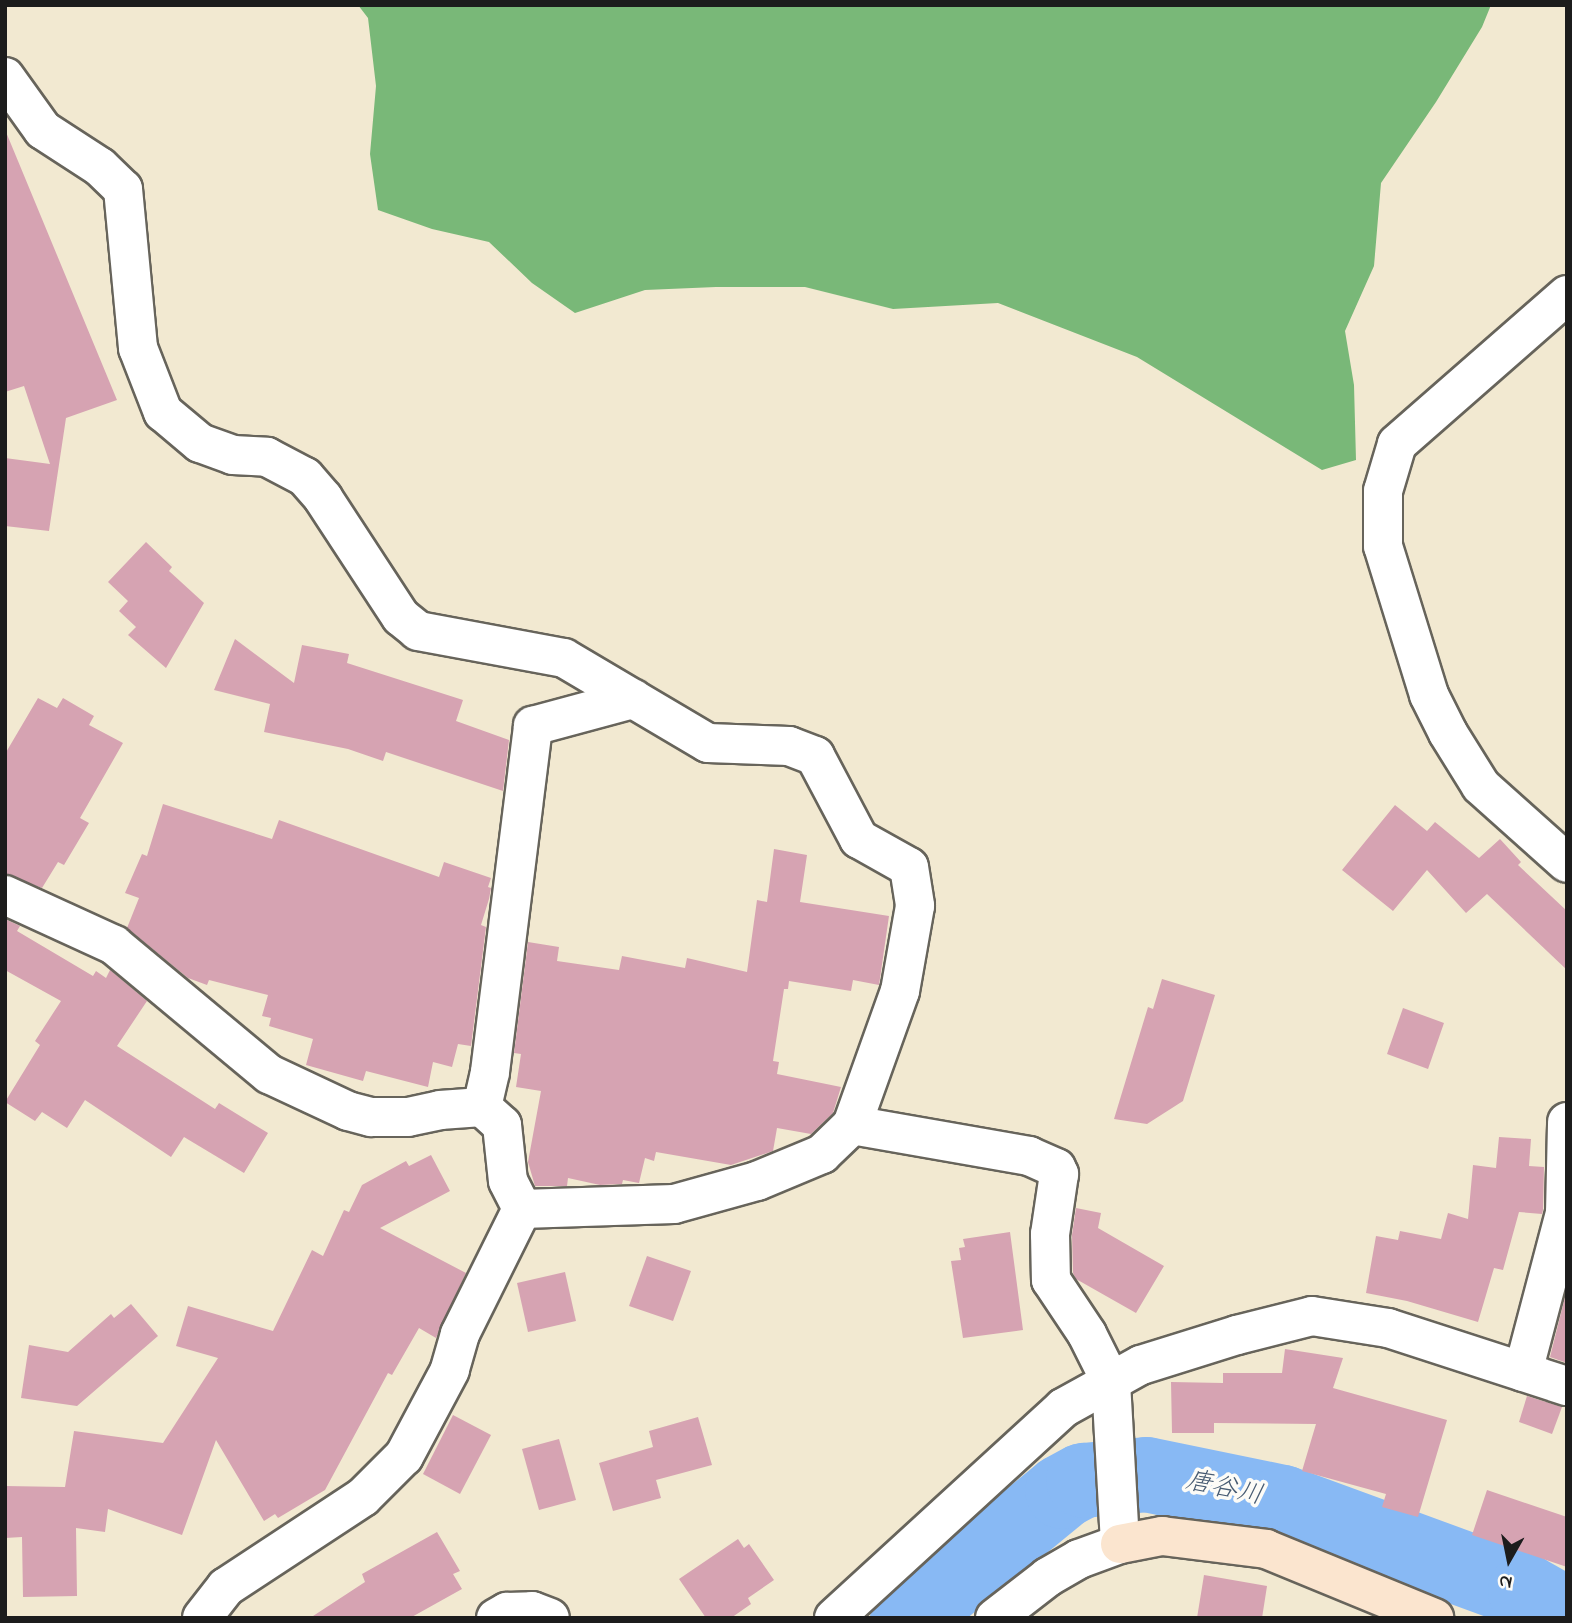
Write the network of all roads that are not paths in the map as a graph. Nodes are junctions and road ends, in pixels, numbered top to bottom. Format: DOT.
graph roads {
  1 [pos="5,77"];
  2 [pos="1567,295"];
  3 [pos="633,699"];
  4 [pos="1567,863"];
  5 [pos="5,895"];
  6 [pos="482,1107"];
  7 [pos="1567,1122"];
  8 [pos="852,1125"];
  9 [pos="522,1209"];
  10 [pos="1522,1372"];
  11 [pos="1111,1382"];
  12 [pos="1567,1386"];
  13 [pos="1120,1527"];
  14 [pos="202,1618"];
  15 [pos="496,1618"];
  16 [pos="550,1618"];
  17 [pos="834,1618"];
  18 [pos="996,1618"];
  19 [pos="1434,1618"];
  1 -- 3 [label="street"];
  2 -- 4 [label="street"];
  3 -- 6 [label="street"];
  3 -- 8 [label="street"];
  5 -- 6 [label="street"];
  6 -- 9 [label="street"];
  7 -- 10 [label="street"];
  8 -- 9 [label="street"];
  8 -- 11 [label="street"];
  9 -- 14 [label="street"];
  10 -- 11 [label="street"];
  10 -- 12 [label="street"];
  11 -- 13 [label="street"];
  11 -- 17 [label="street"];
  13 -- 18 [label="street"];
  13 -- 19 [label="street"];
  15 -- 16 [label="street"];
}
